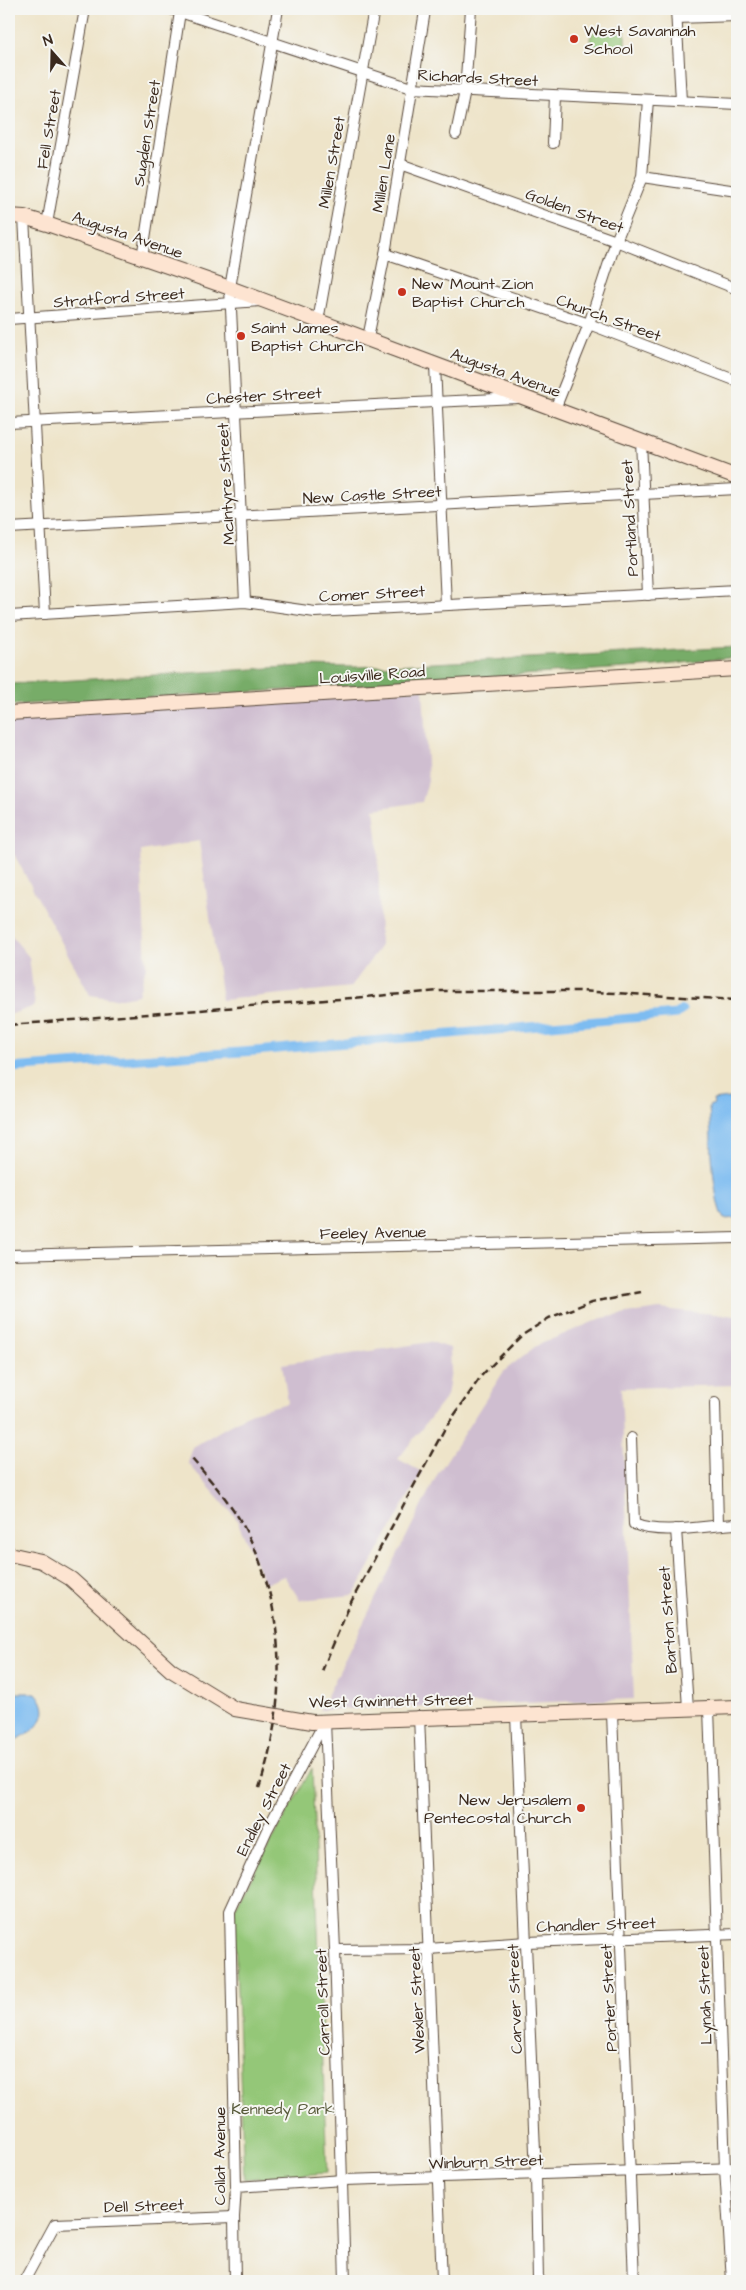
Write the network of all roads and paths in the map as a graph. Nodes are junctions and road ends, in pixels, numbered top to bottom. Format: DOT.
graph roads {
  1 [pos="85,9"];
  2 [pos="278,9"];
  3 [pos="374,9"];
  4 [pos="471,9"];
  5 [pos="175,10"];
  6 [pos="425,11"];
  7 [pos="677,14"];
  8 [pos="737,16"];
  9 [pos="272,44"];
  10 [pos="362,72"];
  11 [pos="411,88"];
  12 [pos="465,92"];
  13 [pos="555,96"];
  14 [pos="648,100"];
  15 [pos="681,101"];
  16 [pos="737,104"];
  17 [pos="456,134"];
  18 [pos="553,143"];
  19 [pos="400,164"];
  20 [pos="642,177"];
  21 [pos="737,191"];
  22 [pos="9,216"];
  23 [pos="24,217"];
  24 [pos="47,224"];
  25 [pos="616,241"];
  26 [pos="385,254"];
  27 [pos="142,258"];
  28 [pos="230,288"];
  29 [pos="737,289"];
  30 [pos="263,301"];
  31 [pos="232,304"];
  32 [pos="30,318"];
  33 [pos="9,319"];
  34 [pos="318,321"];
  35 [pos="589,324"];
  36 [pos="368,338"];
  37 [pos="435,365"];
  38 [pos="737,381"];
  39 [pos="521,397"];
  40 [pos="438,401"];
  41 [pos="555,409"];
  42 [pos="236,411"];
  43 [pos="35,422"];
  44 [pos="9,423"];
  45 [pos="641,441"];
  46 [pos="737,477"];
  47 [pos="737,489"];
  48 [pos="643,495"];
  49 [pos="441,506"];
  50 [pos="241,516"];
  51 [pos="40,527"];
  52 [pos="9,528"];
  53 [pos="737,590"];
  54 [pos="648,595"];
  55 [pos="245,602"];
  56 [pos="446,605"];
  57 [pos="45,614"];
  58 [pos="9,616"];
  59 [pos="737,669"];
  60 [pos="9,713"];
  61 [pos="737,1238"];
  62 [pos="9,1255"];
  63 [pos="715,1403"];
  64 [pos="631,1438"];
  65 [pos="718,1524"];
  66 [pos="737,1524"];
  67 [pos="676,1529"];
  68 [pos="9,1554"];
  69 [pos="737,1707"];
  70 [pos="688,1708"];
  71 [pos="709,1708"];
  72 [pos="612,1713"];
  73 [pos="419,1716"];
  74 [pos="516,1716"];
  75 [pos="325,1721"];
  76 [pos="230,1911"];
  77 [pos="737,1934"];
  78 [pos="717,1936"];
  79 [pos="621,1938"];
  80 [pos="527,1942"];
  81 [pos="428,1949"];
  82 [pos="335,1950"];
  83 [pos="725,2168"];
  84 [pos="737,2168"];
  85 [pos="631,2171"];
  86 [pos="536,2174"];
  87 [pos="439,2177"];
  88 [pos="344,2180"];
  89 [pos="236,2187"];
  90 [pos="234,2217"];
  91 [pos="24,2281"];
  92 [pos="235,2281"];
  93 [pos="345,2281"];
  94 [pos="442,2281"];
  95 [pos="538,2281"];
  96 [pos="634,2281"];
  97 [pos="732,2281"];
  1 -- 24 [label="street, Fell Street"];
  2 -- 9 [label="street"];
  3 -- 10 [label="street, Millen Street"];
  4 -- 12 [label="street"];
  5 -- 9 [label="street, Richards Street"];
  5 -- 27 [label="street, Sugden Street"];
  6 -- 11 [label="street, Millen Lane"];
  7 -- 8 [label="street"];
  7 -- 15 [label="street"];
  9 -- 10 [label="street, Richards Street"];
  9 -- 28 [label="street"];
  10 -- 11 [label="street, Richards Street"];
  10 -- 34 [label="street, Millen Street"];
  11 -- 12 [label="street, Richards Street"];
  11 -- 19 [label="street, Millen Lane"];
  12 -- 13 [label="street, Richards Street"];
  12 -- 17 [label="street"];
  13 -- 14 [label="street, Richards Street"];
  13 -- 18 [label="street"];
  14 -- 15 [label="street, Richards Street"];
  14 -- 20 [label="street"];
  15 -- 16 [label="street, Richards Street"];
  19 -- 25 [label="street, Golden Street"];
  19 -- 26 [label="street, Millen Lane"];
  20 -- 21 [label="street"];
  20 -- 25 [label="street"];
  22 -- 23 [label="main road, Augusta Avenue"];
  23 -- 24 [label="main road, Augusta Avenue"];
  23 -- 32 [label="street"];
  24 -- 27 [label="main road, Augusta Avenue"];
  25 -- 29 [label="street, Golden Street"];
  25 -- 35 [label="street"];
  26 -- 35 [label="street, Church Street"];
  26 -- 36 [label="street, Millen Lane"];
  27 -- 28 [label="main road, Augusta Avenue"];
  28 -- 30 [label="main road, Augusta Avenue"];
  28 -- 31 [label="street, McIntyre Street"];
  30 -- 31 [label="street, Augusta Avenue"];
  30 -- 34 [label="main road, Augusta Avenue"];
  31 -- 32 [label="street, Stratford Street"];
  31 -- 42 [label="street, McIntyre Street"];
  32 -- 33 [label="street, Stratford Street"];
  32 -- 43 [label="street"];
  34 -- 36 [label="main road, Augusta Avenue"];
  35 -- 38 [label="street, Church Street"];
  35 -- 41 [label="street"];
  36 -- 37 [label="main road, Augusta Avenue"];
  37 -- 39 [label="main road, Augusta Avenue"];
  37 -- 40 [label="street"];
  39 -- 40 [label="street, Chester Street"];
  39 -- 41 [label="main road, Augusta Avenue"];
  40 -- 42 [label="street, Chester Street"];
  40 -- 49 [label="street"];
  41 -- 45 [label="main road, Augusta Avenue"];
  42 -- 43 [label="street, Chester Street"];
  42 -- 50 [label="street, McIntyre Street"];
  43 -- 44 [label="street, Chester Street"];
  43 -- 51 [label="street"];
  45 -- 46 [label="main road, Augusta Avenue"];
  45 -- 48 [label="street, Portland Street"];
  47 -- 48 [label="street, New Castle Street"];
  48 -- 49 [label="street, New Castle Street"];
  48 -- 54 [label="street, Portland Street"];
  49 -- 50 [label="street, New Castle Street"];
  49 -- 56 [label="street"];
  50 -- 51 [label="street, New Castle Street"];
  50 -- 55 [label="street, McIntyre Street"];
  51 -- 52 [label="street, New Castle Street"];
  51 -- 57 [label="street"];
  53 -- 54 [label="street, Comer Street"];
  54 -- 56 [label="street, Comer Street"];
  55 -- 56 [label="street, Comer Street"];
  55 -- 57 [label="street, Comer Street"];
  57 -- 58 [label="street, Comer Street"];
  59 -- 60 [label="main road, Louisville Road"];
  61 -- 62 [label="street, Feeley Avenue"];
  63 -- 65 [label="street"];
  64 -- 67 [label="street"];
  65 -- 66 [label="street"];
  65 -- 67 [label="street"];
  67 -- 70 [label="street, Barton Street"];
  68 -- 75 [label="main road, West Gwinnett Street"];
  69 -- 71 [label="main road, West Gwinnett Street"];
  70 -- 71 [label="main road, West Gwinnett Street"];
  70 -- 72 [label="main road, West Gwinnett Street"];
  71 -- 78 [label="street, Lynah Street"];
  72 -- 74 [label="main road, West Gwinnett Street"];
  72 -- 79 [label="street, Porter Street"];
  73 -- 74 [label="main road, West Gwinnett Street"];
  73 -- 75 [label="main road, West Gwinnett Street"];
  73 -- 81 [label="street, Wexler Street"];
  74 -- 80 [label="street, Carver Street"];
  75 -- 76 [label="street, Endley Street"];
  75 -- 82 [label="street, Carroll Street"];
  76 -- 89 [label="street, Collat Avenue"];
  77 -- 78 [label="street, Chandler Street"];
  78 -- 79 [label="street, Chandler Street"];
  78 -- 83 [label="street, Lynah Street"];
  79 -- 80 [label="street, Chandler Street"];
  79 -- 85 [label="street, Porter Street"];
  80 -- 81 [label="street, Chandler Street"];
  80 -- 86 [label="street, Carver Street"];
  81 -- 82 [label="street, Chandler Street"];
  81 -- 87 [label="street, Wexler Street"];
  82 -- 88 [label="street, Carroll Street"];
  83 -- 84 [label="street, Winburn Street"];
  83 -- 85 [label="street, Winburn Street"];
  83 -- 97 [label="street, Lynah Street"];
  85 -- 86 [label="street, Winburn Street"];
  85 -- 96 [label="street, Porter Street"];
  86 -- 87 [label="street, Winburn Street"];
  86 -- 95 [label="street, Carver Street"];
  87 -- 88 [label="street, Winburn Street"];
  87 -- 94 [label="street, Wexler Street"];
  88 -- 89 [label="street, Winburn Street"];
  88 -- 93 [label="street, Carroll Street"];
  89 -- 90 [label="street, Collat Avenue"];
  90 -- 91 [label="street, Dell Street"];
  90 -- 92 [label="street, Collat Avenue"];
}
